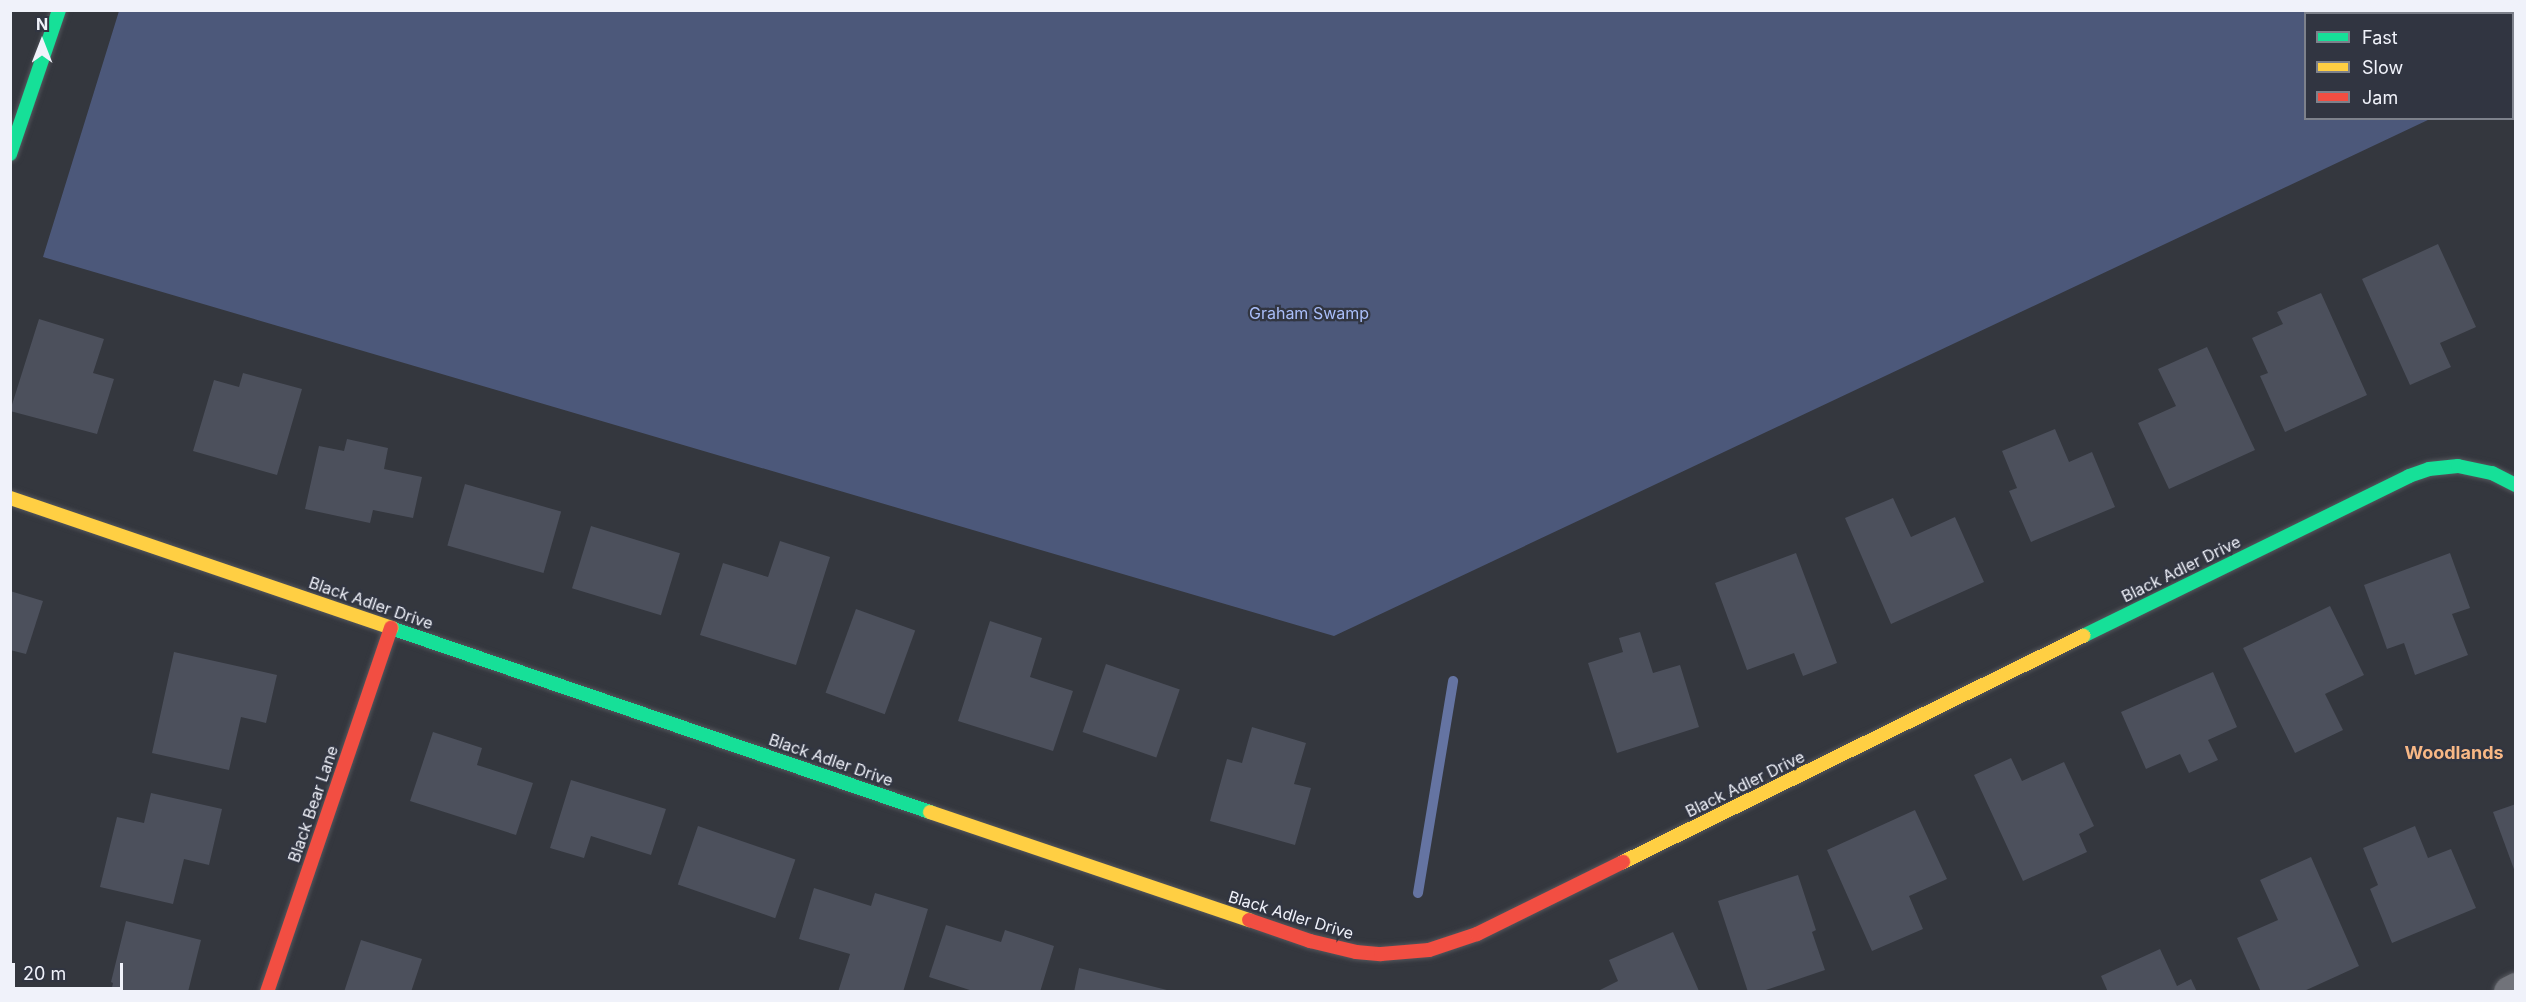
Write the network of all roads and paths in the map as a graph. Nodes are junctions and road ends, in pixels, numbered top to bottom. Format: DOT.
graph roads {
  1 [pos="59,10"];
  2 [pos="10,154"];
  3 [pos="2514,481"];
  4 [pos="10,498"];
  5 [pos="391,627"];
  6 [pos="2516,989"];
  7 [pos="267,992"];
  8 [pos="2510,992"];
  1 -- 2 [label="street"];
  3 -- 5 [label="street, Black Adler Drive"];
  4 -- 5 [label="street, Black Adler Drive"];
  5 -- 7 [label="street, Black Bear Lane"];
  6 -- 8 [label="street"];
}
